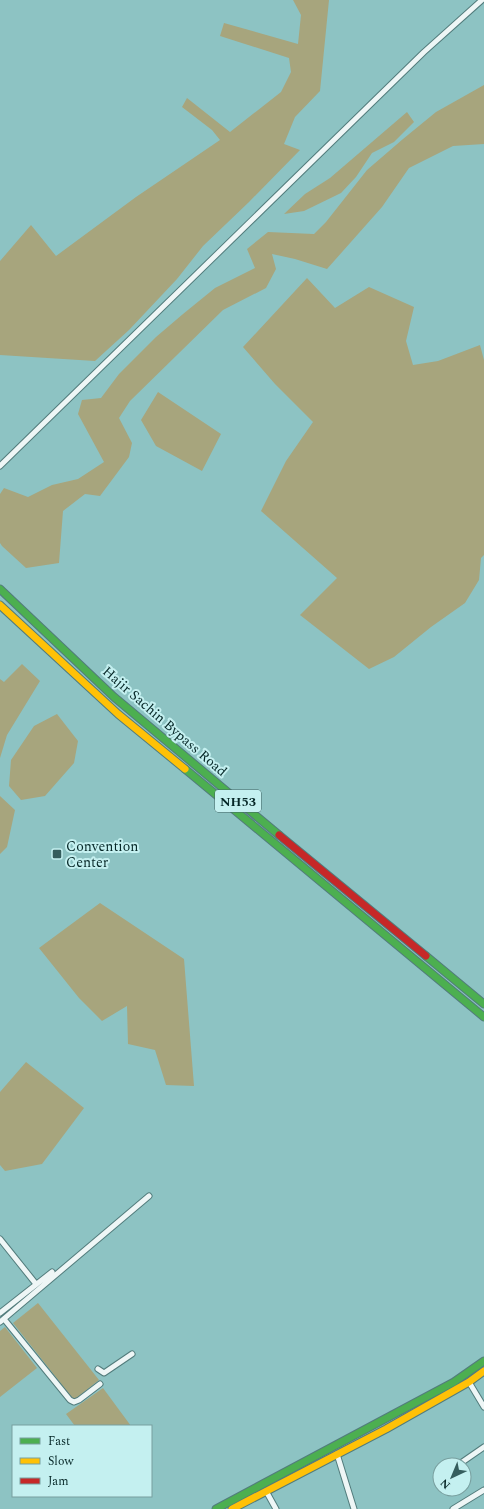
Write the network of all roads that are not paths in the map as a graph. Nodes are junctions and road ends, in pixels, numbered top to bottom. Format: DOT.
graph roads {
  1 [pos="482,0"];
  2 [pos="0,466"];
  3 [pos="0,589"];
  4 [pos="0,605"];
  5 [pos="484,1004"];
  6 [pos="484,1017"];
  7 [pos="149,1196"];
  8 [pos="0,1239"];
  9 [pos="52,1272"];
  10 [pos="36,1284"];
  11 [pos="0,1313"];
  12 [pos="2,1320"];
  13 [pos="132,1354"];
  14 [pos="484,1361"];
  15 [pos="98,1369"];
  16 [pos="484,1371"];
  17 [pos="468,1382"];
  18 [pos="100,1384"];
  19 [pos="484,1407"];
  20 [pos="484,1447"];
  21 [pos="337,1454"];
  22 [pos="470,1457"];
  23 [pos="484,1490"];
  24 [pos="266,1491"];
  25 [pos="216,1509"];
  26 [pos="232,1509"];
  27 [pos="276,1509"];
  28 [pos="354,1509"];
  29 [pos="453,1509"];
  1 -- 2 [label="street"];
  3 -- 5 [label="main road, Hajir Sachin Bypass Road / NH53"];
  4 -- 6 [label="main road, NH53"];
  7 -- 12 [label="street"];
  8 -- 10 [label="street"];
  9 -- 10 [label="street"];
  10 -- 11 [label="street"];
  12 -- 18 [label="street"];
  13 -- 15 [label="street"];
  14 -- 25 [label="main road"];
  16 -- 17 [label="main road"];
  17 -- 19 [label="street"];
  17 -- 21 [label="main road"];
  20 -- 22 [label="street"];
  21 -- 24 [label="main road"];
  21 -- 28 [label="street"];
  23 -- 29 [label="street"];
  24 -- 26 [label="main road"];
  24 -- 27 [label="street"];
}
